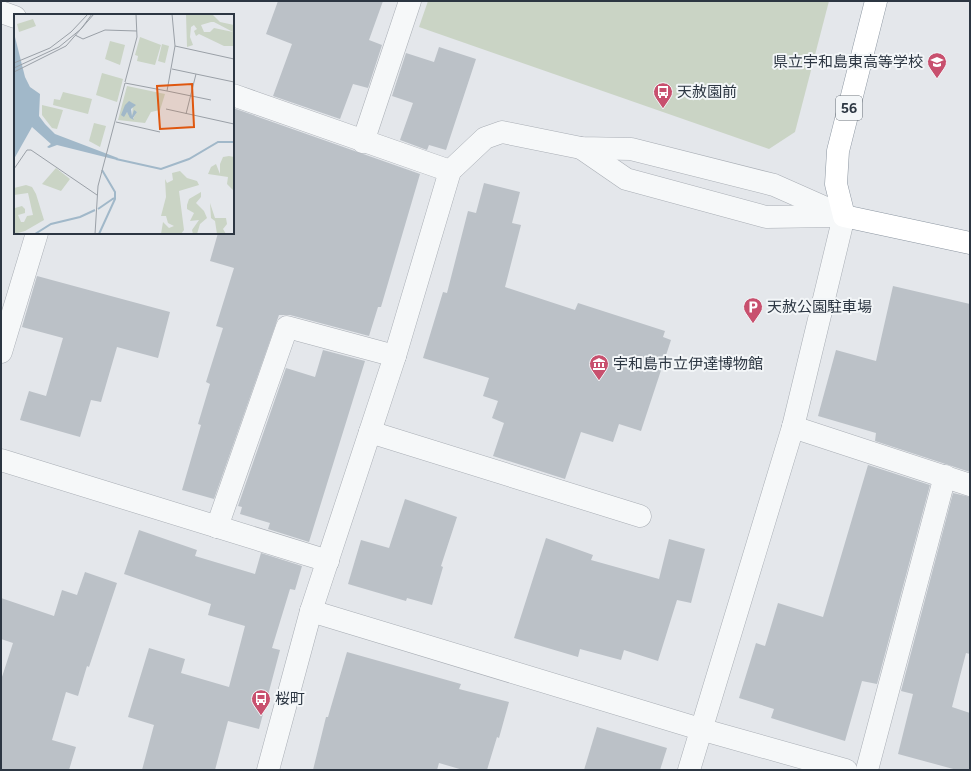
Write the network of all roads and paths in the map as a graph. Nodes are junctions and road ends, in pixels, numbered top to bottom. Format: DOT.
graph roads {
  1 [pos="410,1"];
  2 [pos="876,1"];
  3 [pos="1,12"];
  4 [pos="14,17"];
  5 [pos="234,95"];
  6 [pos="362,142"];
  7 [pos="581,148"];
  8 [pos="450,171"];
  9 [pos="844,216"];
  10 [pos="36,234"];
  11 [pos="970,243"];
  12 [pos="1,352"];
  13 [pos="395,356"];
  14 [pos="793,427"];
  15 [pos="370,432"];
  16 [pos="1,460"];
  17 [pos="945,476"];
  18 [pos="970,485"];
  19 [pos="640,516"];
  20 [pos="217,527"];
  21 [pos="328,561"];
  22 [pos="311,611"];
  23 [pos="700,729"];
  24 [pos="268,770"];
  25 [pos="689,770"];
  26 [pos="846,770"];
  27 [pos="867,770"];
  1 -- 6 [label="street"];
  2 -- 9 [label="highway, 56"];
  3 -- 4 [label="street"];
  5 -- 6 [label="street"];
  6 -- 8 [label="street"];
  7 -- 8 [label="street"];
  7 -- 9 [label="street"];
  7 -- 9 [label="street"];
  8 -- 13 [label="street"];
  9 -- 11 [label="highway"];
  9 -- 14 [label="street"];
  10 -- 12 [label="street"];
  13 -- 15 [label="street"];
  13 -- 20 [label="street"];
  14 -- 17 [label="street"];
  14 -- 23 [label="street"];
  15 -- 19 [label="street"];
  15 -- 21 [label="street"];
  16 -- 20 [label="street"];
  17 -- 18 [label="street"];
  17 -- 27 [label="street"];
  20 -- 21 [label="street"];
  21 -- 22 [label="street"];
  22 -- 23 [label="street"];
  22 -- 24 [label="street"];
  23 -- 25 [label="street"];
  23 -- 26 [label="street"];
}
